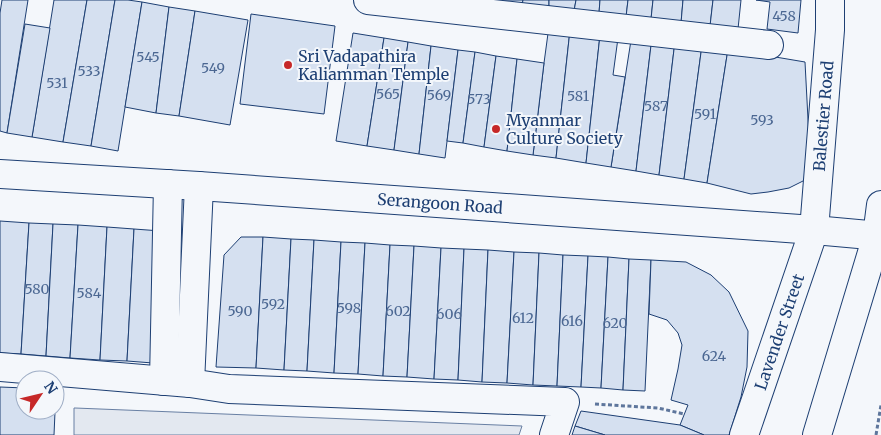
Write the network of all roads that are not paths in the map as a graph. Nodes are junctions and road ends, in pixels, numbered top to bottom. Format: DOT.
graph roads {
  1 [pos="368,0"];
  2 [pos="830,0"];
  3 [pos="769,45"];
  4 [pos="0,174"];
  5 [pos="168,184"];
  6 [pos="199,186"];
  7 [pos="881,205"];
  8 [pos="814,230"];
  9 [pos="879,236"];
  10 [pos="0,367"];
  11 [pos="164,381"];
  12 [pos="190,383"];
  13 [pos="554,435"];
  14 [pos="744,435"];
  15 [pos="817,435"];
  1 -- 3 [label="main road"];
  2 -- 8 [label="main road, Balestier Road"];
  4 -- 5 [label="main road, Serangoon Road"];
  5 -- 6 [label="main road, Serangoon Road"];
  5 -- 11 [label="main road"];
  6 -- 8 [label="main road, Serangoon Road"];
  6 -- 12 [label="main road"];
  7 -- 9 [label="main road"];
  8 -- 9 [label="main road, Serangoon Road"];
  8 -- 14 [label="main road, Lavender Street"];
  9 -- 15 [label="main road"];
  10 -- 11 [label="main road"];
  11 -- 12 [label="main road"];
  12 -- 13 [label="main road"];
}
